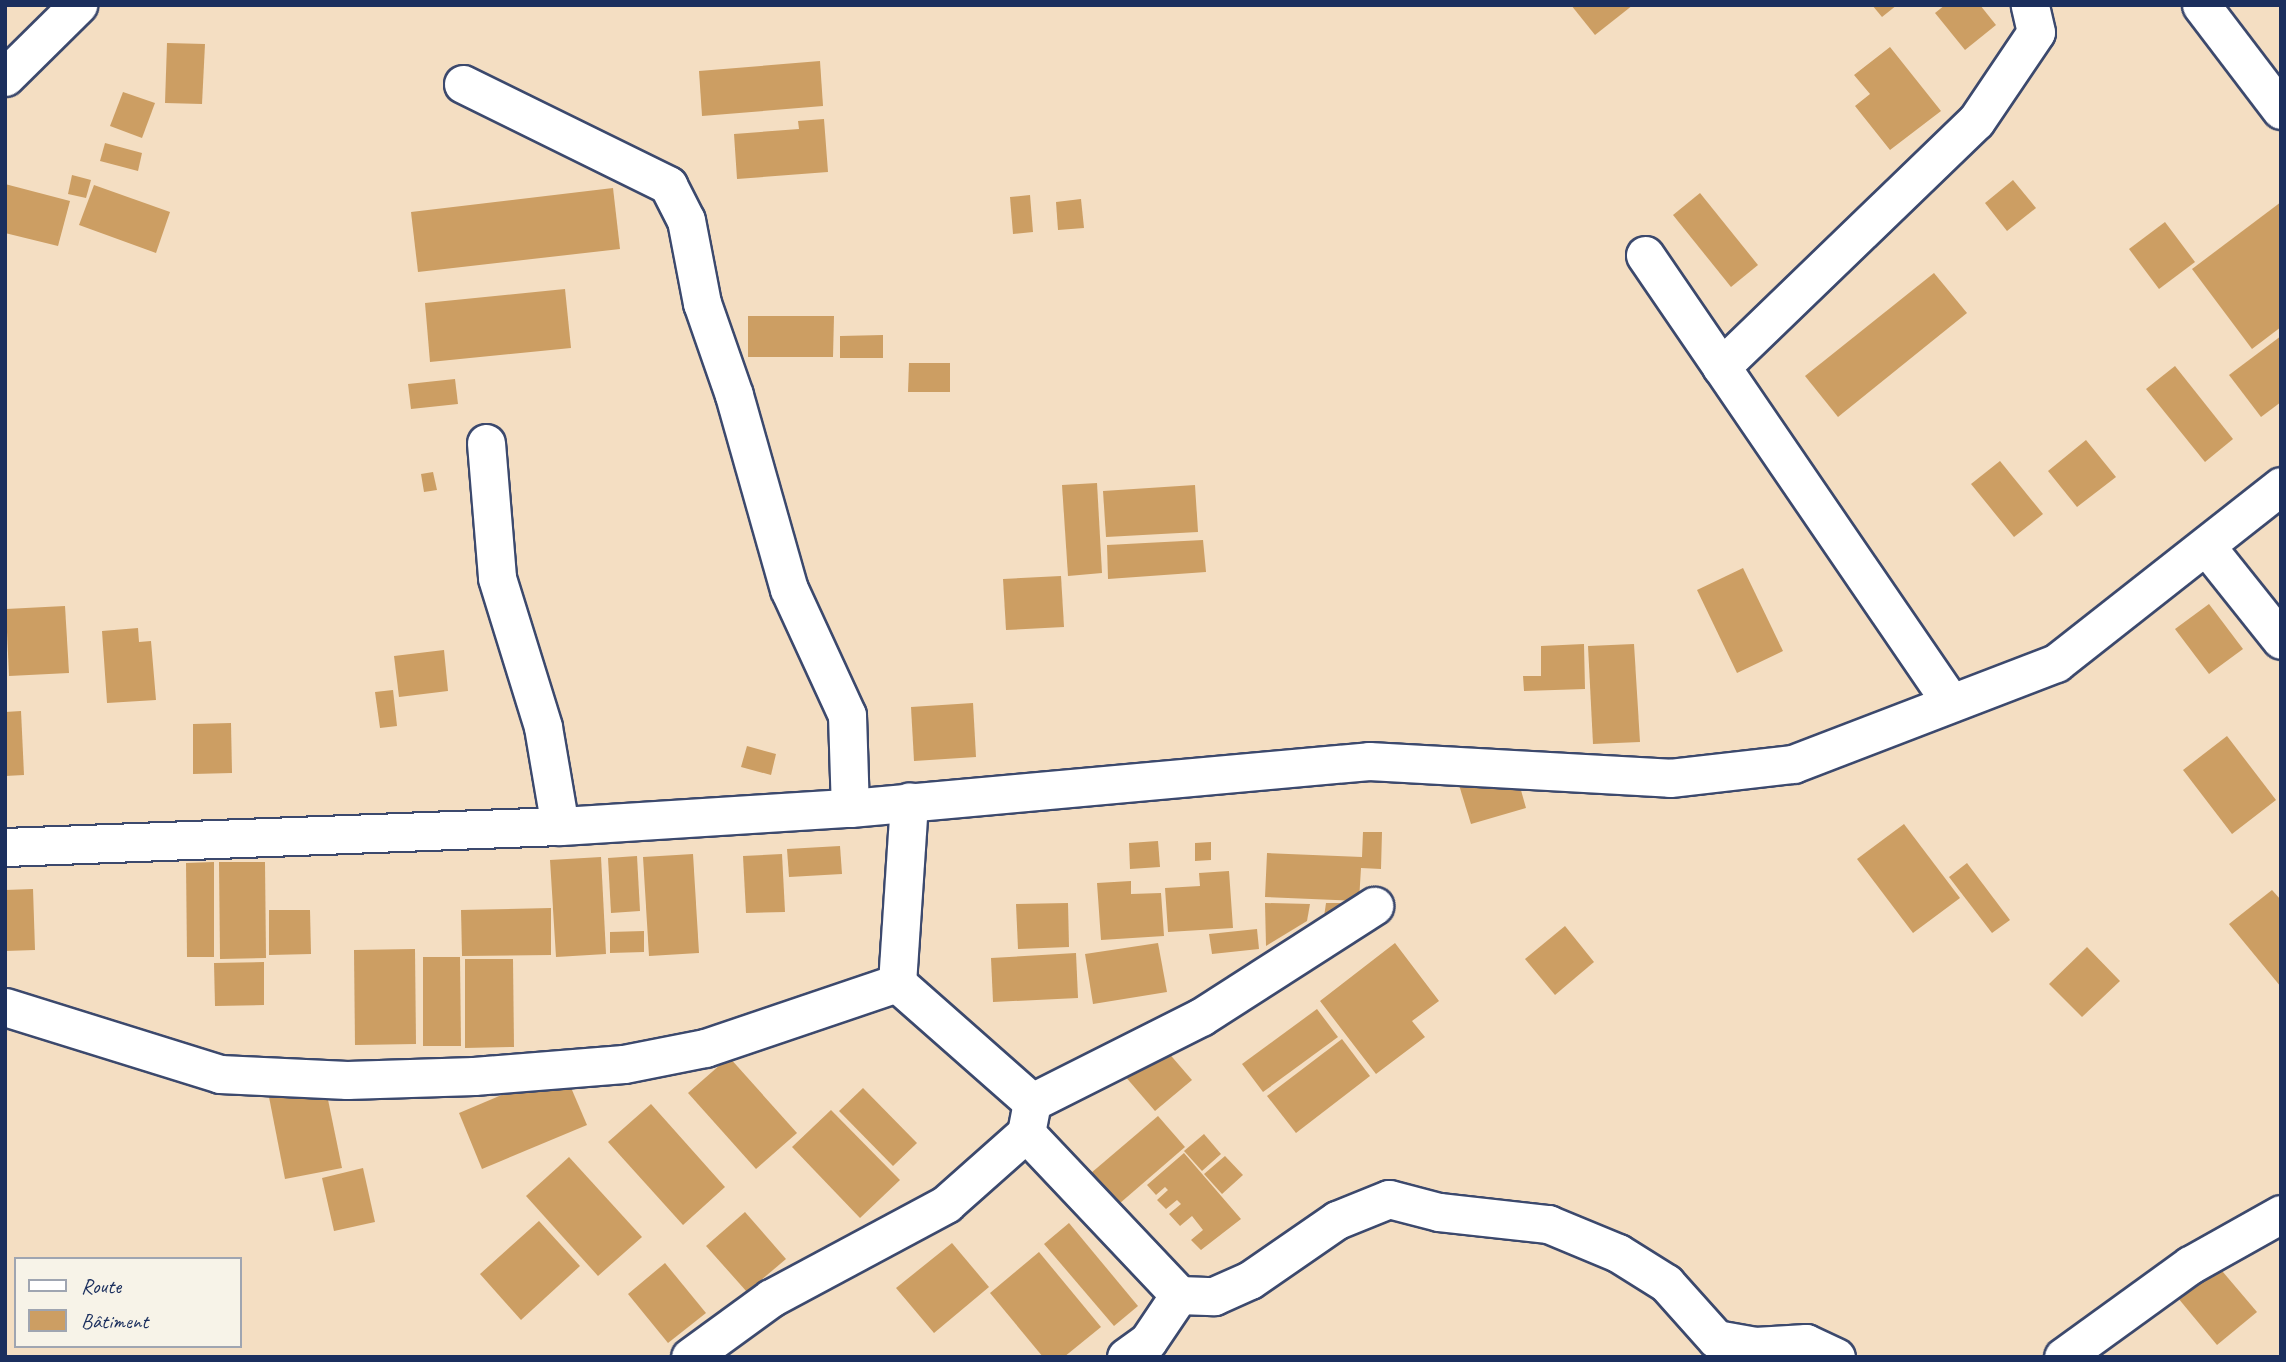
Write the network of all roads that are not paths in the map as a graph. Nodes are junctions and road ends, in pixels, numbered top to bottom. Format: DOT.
graph roads {
  1 [pos="78,5"];
  2 [pos="2030,5"];
  3 [pos="2201,5"];
  4 [pos="5,78"];
  5 [pos="463,84"];
  6 [pos="2281,110"];
  7 [pos="1645,255"];
  8 [pos="1721,367"];
  9 [pos="486,443"];
  10 [pos="2281,485"];
  11 [pos="2206,546"];
  12 [pos="2281,639"];
  13 [pos="1949,700"];
  14 [pos="909,801"];
  15 [pos="850,808"];
  16 [pos="560,826"];
  17 [pos="5,847"];
  18 [pos="1374,906"];
  19 [pos="897,983"];
  20 [pos="5,1007"];
  21 [pos="1029,1118"];
  22 [pos="2281,1214"];
  23 [pos="1179,1295"];
  24 [pos="690,1357"];
  25 [pos="1126,1357"];
  26 [pos="1836,1357"];
  27 [pos="2063,1357"];
  1 -- 4 [label="street"];
  2 -- 8 [label="street"];
  3 -- 6 [label="street"];
  5 -- 15 [label="street"];
  7 -- 8 [label="street"];
  8 -- 13 [label="street"];
  9 -- 16 [label="street"];
  10 -- 11 [label="street"];
  11 -- 12 [label="street"];
  11 -- 13 [label="street"];
  13 -- 14 [label="street"];
  14 -- 15 [label="street"];
  14 -- 19 [label="street"];
  15 -- 16 [label="street"];
  16 -- 17 [label="street"];
  18 -- 21 [label="street"];
  19 -- 20 [label="street"];
  19 -- 21 [label="street"];
  21 -- 23 [label="street"];
  21 -- 24 [label="street"];
  22 -- 27 [label="street"];
  23 -- 25 [label="street"];
  23 -- 26 [label="street"];
}
